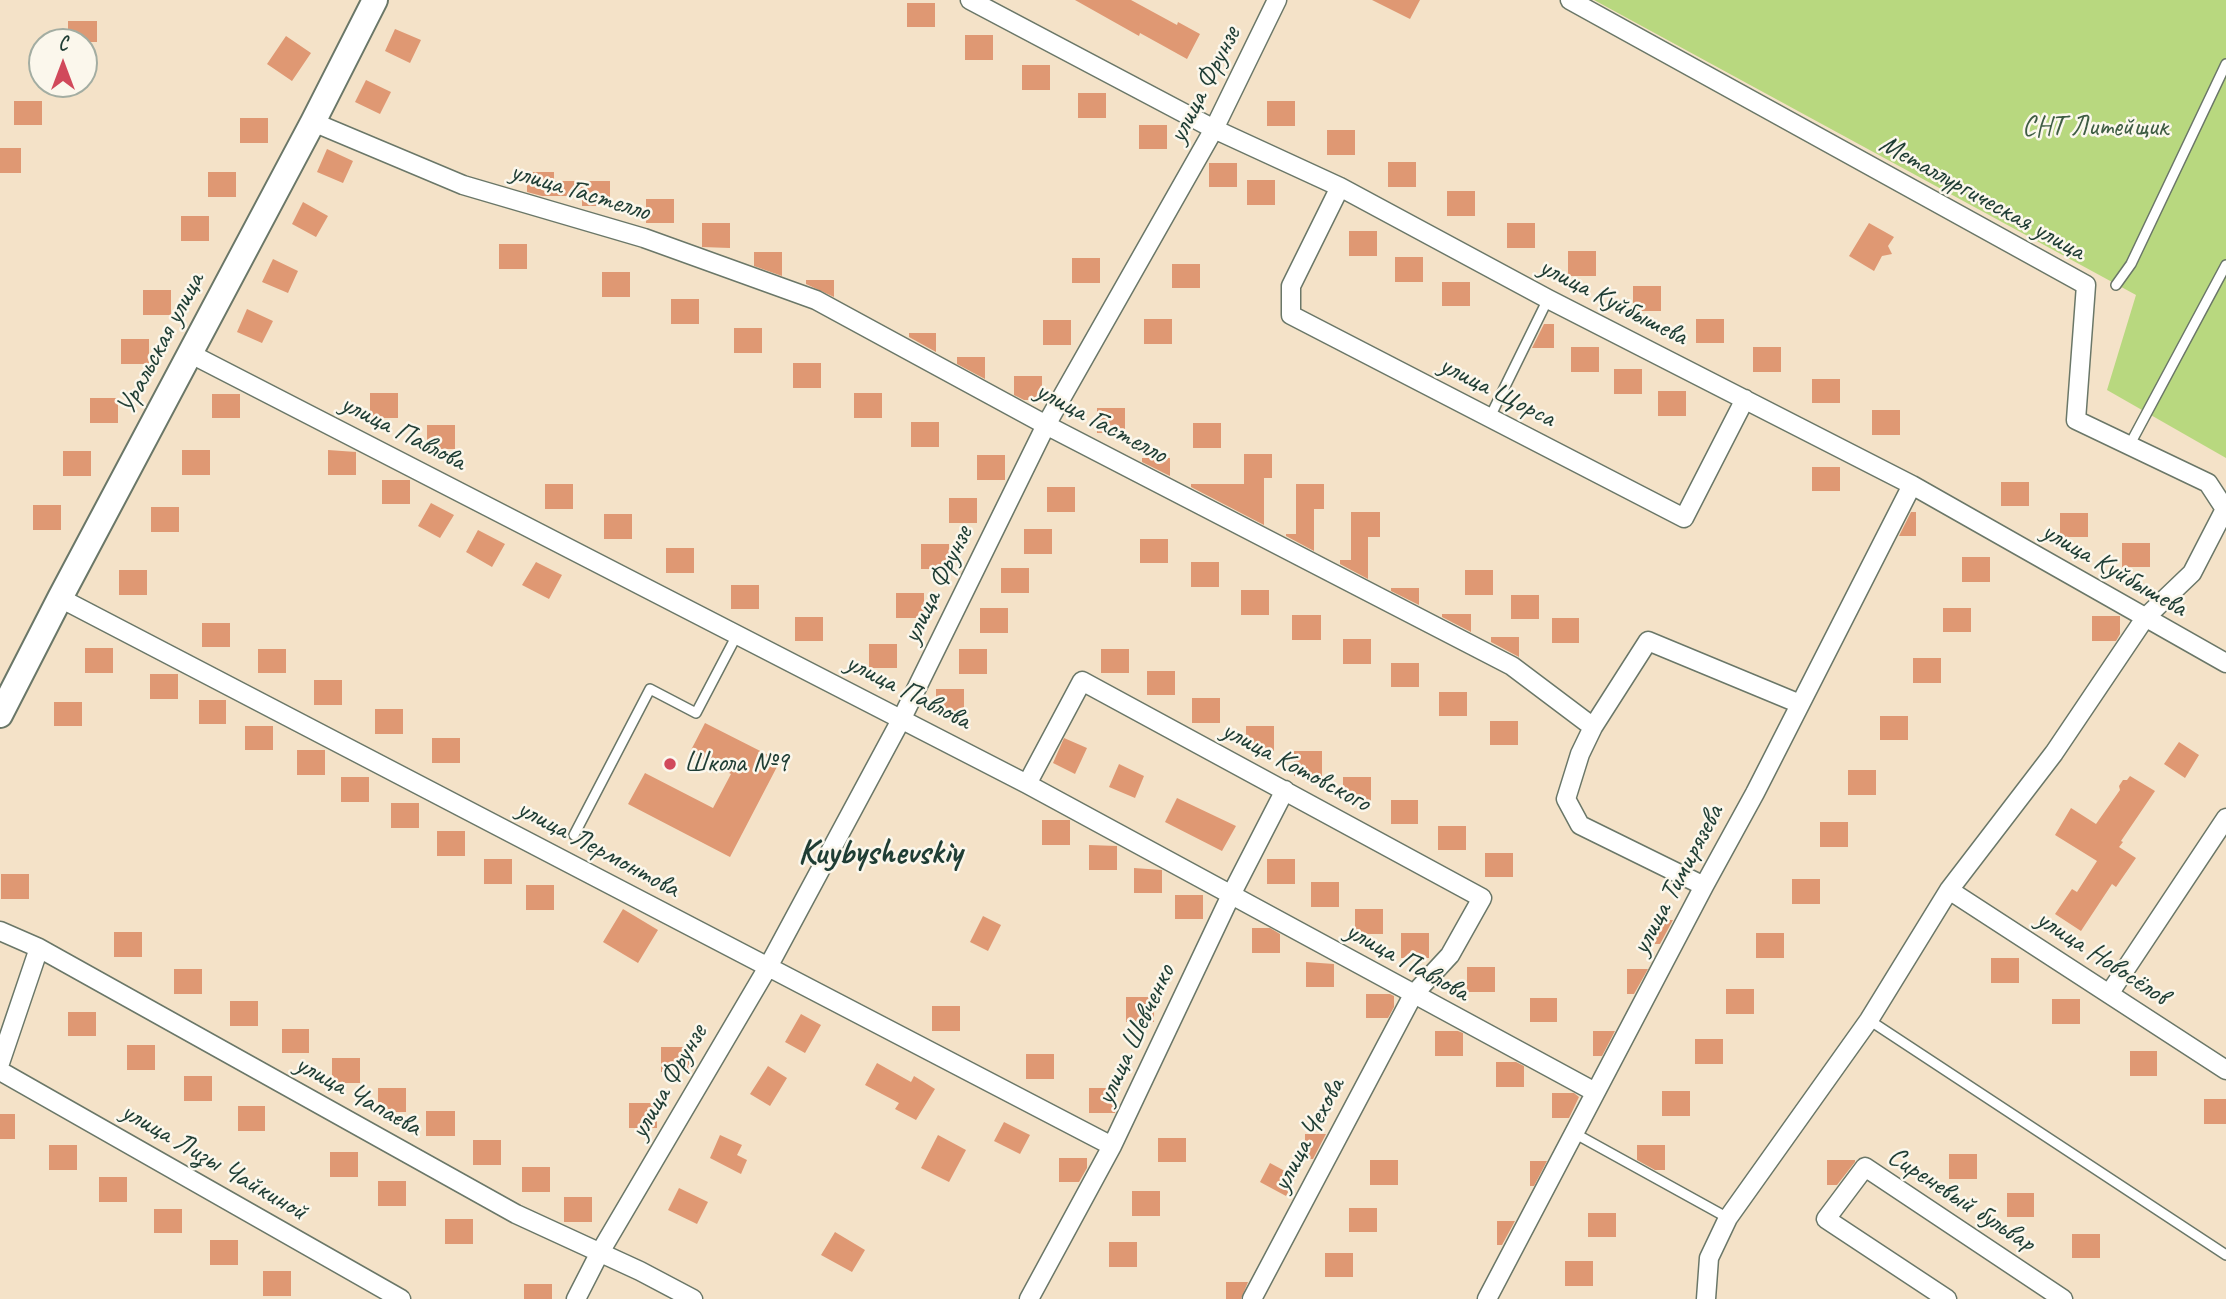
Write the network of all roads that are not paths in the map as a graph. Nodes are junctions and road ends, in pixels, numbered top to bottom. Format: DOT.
graph roads {
  1 [pos="374,0"];
  2 [pos="970,0"];
  3 [pos="1277,0"];
  4 [pos="1570,0"];
  5 [pos="2226,64"];
  6 [pos="313,122"];
  7 [pos="1214,129"];
  8 [pos="1340,187"];
  9 [pos="2226,265"];
  10 [pos="2116,285"];
  11 [pos="1548,299"];
  12 [pos="189,353"];
  13 [pos="1745,399"];
  14 [pos="1490,417"];
  15 [pos="1046,425"];
  16 [pos="2129,446"];
  17 [pos="1912,485"];
  18 [pos="60,598"];
  19 [pos="2145,618"];
  20 [pos="738,633"];
  21 [pos="2226,663"];
  22 [pos="1800,704"];
  23 [pos="3,705"];
  24 [pos="902,718"];
  25 [pos="1593,727"];
  26 [pos="1027,784"];
  27 [pos="1285,790"];
  28 [pos="2226,818"];
  29 [pos="574,835"];
  30 [pos="1704,886"];
  31 [pos="1950,890"];
  32 [pos="1231,895"];
  33 [pos="0,931"];
  34 [pos="38,948"];
  35 [pos="768,967"];
  36 [pos="2109,994"];
  37 [pos="1413,995"];
  38 [pos="1869,1020"];
  39 [pos="0,1063"];
  40 [pos="0,1070"];
  41 [pos="2226,1070"];
  42 [pos="1595,1092"];
  43 [pos="1574,1133"];
  44 [pos="1112,1146"];
  45 [pos="1728,1218"];
  46 [pos="599,1254"];
  47 [pos="2226,1255"];
  48 [pos="401,1299"];
  49 [pos="576,1299"];
  50 [pos="693,1299"];
  51 [pos="1029,1299"];
  52 [pos="1252,1299"];
  53 [pos="1487,1299"];
  54 [pos="1706,1299"];
  55 [pos="1947,1299"];
  56 [pos="2063,1299"];
  1 -- 6 [label="street, Уральская улица"];
  2 -- 7 [label="street, улица Куйбышева"];
  3 -- 7 [label="street, улица Фрунзе"];
  4 -- 16 [label="street, Металлургическая улица"];
  5 -- 10 [label="lane"];
  6 -- 12 [label="street, Уральская улица"];
  6 -- 15 [label="street, улица Гастелло"];
  7 -- 8 [label="street, улица Куйбышева"];
  7 -- 15 [label="street, улица Фрунзе"];
  8 -- 11 [label="street, улица Куйбышева"];
  8 -- 14 [label="street, улица Щорса"];
  9 -- 16 [label="lane"];
  11 -- 13 [label="street, улица Куйбышева"];
  11 -- 14 [label="lane"];
  12 -- 18 [label="street, Уральская улица"];
  12 -- 20 [label="street, улица Павлова"];
  13 -- 14 [label="street, улица Щорса"];
  13 -- 17 [label="street, улица Куйбышева"];
  15 -- 24 [label="street, улица Фрунзе"];
  15 -- 25 [label="street, улица Гастелло"];
  16 -- 19 [label="street, Металлургическая улица"];
  17 -- 19 [label="street, улица Куйбышева"];
  17 -- 22 [label="street, улица Тимирязева"];
  18 -- 23 [label="street, Уральская улица"];
  18 -- 35 [label="street, улица Лермонтова"];
  19 -- 21 [label="street, улица Куйбышева"];
  19 -- 31 [label="street"];
  20 -- 24 [label="street, улица Павлова"];
  20 -- 29 [label="lane"];
  22 -- 25 [label="street"];
  22 -- 30 [label="street, улица Тимирязева"];
  24 -- 26 [label="street, улица Павлова"];
  24 -- 35 [label="street, улица Фрунзе"];
  25 -- 30 [label="street"];
  26 -- 27 [label="street, улица Котовского"];
  26 -- 32 [label="street, улица Павлова"];
  27 -- 32 [label="street, улица Шевченко"];
  27 -- 37 [label="street, улица Котовского"];
  28 -- 36 [label="street"];
  30 -- 42 [label="street, улица Тимирязева"];
  31 -- 36 [label="street, улица Новосёлов"];
  31 -- 38 [label="street"];
  32 -- 37 [label="street, улица Павлова"];
  32 -- 44 [label="street, улица Шевченко"];
  33 -- 34 [label="street, улица Чапаева"];
  34 -- 39 [label="street"];
  34 -- 46 [label="street, улица Чапаева"];
  35 -- 44 [label="street, улица Лермонтова"];
  35 -- 46 [label="street, улица Фрунзе"];
  36 -- 41 [label="street, улица Новосёлов"];
  37 -- 42 [label="street, улица Павлова"];
  37 -- 52 [label="street, улица Чехова"];
  38 -- 45 [label="street"];
  38 -- 47 [label="lane"];
  40 -- 48 [label="street, улица Лизы Чайкиной"];
  42 -- 43 [label="street, улица Тимирязева"];
  43 -- 45 [label="lane"];
  43 -- 53 [label="street, улица Тимирязева"];
  44 -- 51 [label="street, улица Шевченко"];
  45 -- 54 [label="street"];
  46 -- 49 [label="street, улица Фрунзе"];
  46 -- 50 [label="street, улица Чапаева"];
  55 -- 56 [label="street, Сиреневый бульвар"];
}
